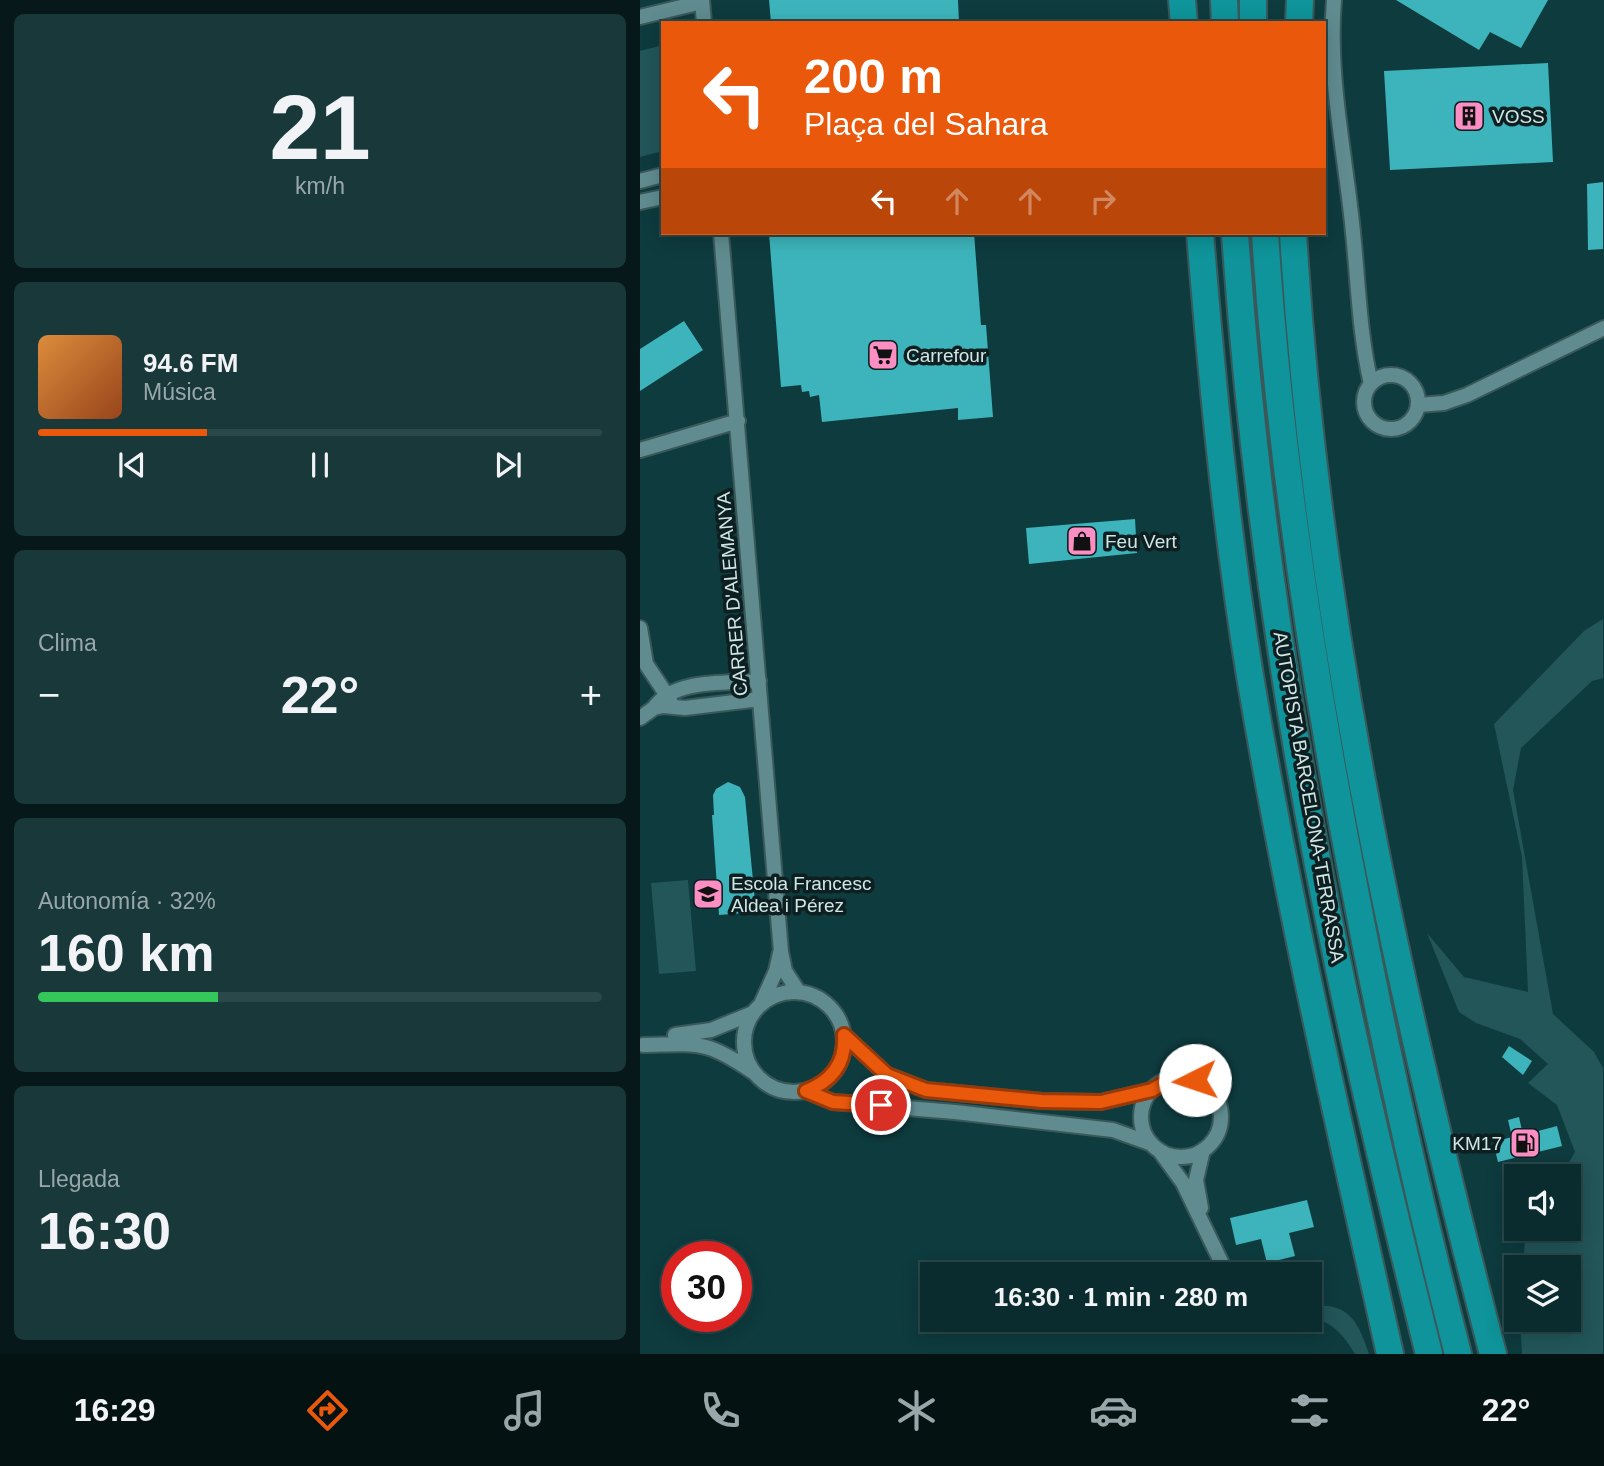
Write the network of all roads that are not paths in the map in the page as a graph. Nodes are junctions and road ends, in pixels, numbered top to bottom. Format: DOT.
graph roads {
  1 [pos="1224,0"];
  2 [pos="1253,0"];
  3 [pos="1289,0"];
  4 [pos="1300,0"];
  5 [pos="1334,0"];
  6 [pos="702,1"];
  7 [pos="640,17"];
  8 [pos="704,21"];
  9 [pos="1225,21"];
  10 [pos="1253,21"];
  11 [pos="1289,21"];
  12 [pos="1299,21"];
  13 [pos="661,176"];
  14 [pos="640,181"];
  15 [pos="661,197"];
  16 [pos="640,202"];
  17 [pos="721,235"];
  18 [pos="1200,235"];
  19 [pos="1235,235"];
  20 [pos="1265,235"];
  21 [pos="1293,235"];
  22 [pos="1604,328"];
  23 [pos="1371,384"];
  24 [pos="1418,405"];
  25 [pos="738,421"];
  26 [pos="640,450"];
  27 [pos="640,628"];
  28 [pos="759,681"];
  29 [pos="666,694"];
  30 [pos="760,699"];
  31 [pos="654,708"];
  32 [pos="674,708"];
  33 [pos="640,718"];
  34 [pos="781,952"];
  35 [pos="798,991"];
  36 [pos="758,1007"];
  37 [pos="844,1035"];
  38 [pos="641,1043"];
  39 [pos="756,1073"];
  40 [pos="1152,1090"];
  41 [pos="806,1091"];
  42 [pos="1155,1147"];
  43 [pos="1203,1150"];
  44 [pos="1204,1223"];
  45 [pos="1222,1262"];
  46 [pos="1390,1354"];
  47 [pos="1429,1354"];
  48 [pos="1458,1354"];
  49 [pos="1492,1354"];
  1 -- 9 [label="highway"];
  2 -- 10 [label="highway"];
  3 -- 11 [label="highway"];
  4 -- 12 [label="highway"];
  5 -- 23 [label="street"];
  6 -- 7 [label="street"];
  6 -- 8 [label="street"];
  13 -- 14 [label="street"];
  15 -- 16 [label="street"];
  17 -- 25 [label="street, CARRER D'ALEMANYA"];
  18 -- 46 [label="highway"];
  19 -- 47 [label="highway, AUTOPISTA BARCELONA-TERRASSA"];
  20 -- 48 [label="highway, AUTOPISTA BARCELONA-TERRASSA"];
  21 -- 49 [label="highway"];
  22 -- 24 [label="street"];
  23 -- 24 [label="street"];
  23 -- 24 [label="street"];
  25 -- 26 [label="street"];
  25 -- 28 [label="street, CARRER D'ALEMANYA"];
  27 -- 29 [label="street"];
  28 -- 29 [label="street"];
  28 -- 30 [label="street, CARRER D'ALEMANYA"];
  29 -- 31 [label="street"];
  29 -- 32 [label="street"];
  30 -- 32 [label="street"];
  30 -- 34 [label="street, CARRER D'ALEMANYA"];
  31 -- 32 [label="street"];
  31 -- 33 [label="street"];
  34 -- 35 [label="street, CARRER D'ALEMANYA"];
  34 -- 36 [label="street, CARRER D'ALEMANYA"];
  35 -- 36 [label="street"];
  35 -- 37 [label="street"];
  36 -- 38 [label="street"];
  36 -- 39 [label="street"];
  37 -- 40 [label="street"];
  37 -- 41 [label="street"];
  38 -- 39 [label="street"];
  39 -- 41 [label="street"];
  40 -- 42 [label="street"];
  40 -- 43 [label="street"];
  41 -- 42 [label="street"];
  42 -- 43 [label="street"];
  42 -- 44 [label="street"];
  43 -- 44 [label="street"];
  44 -- 45 [label="street"];
}
